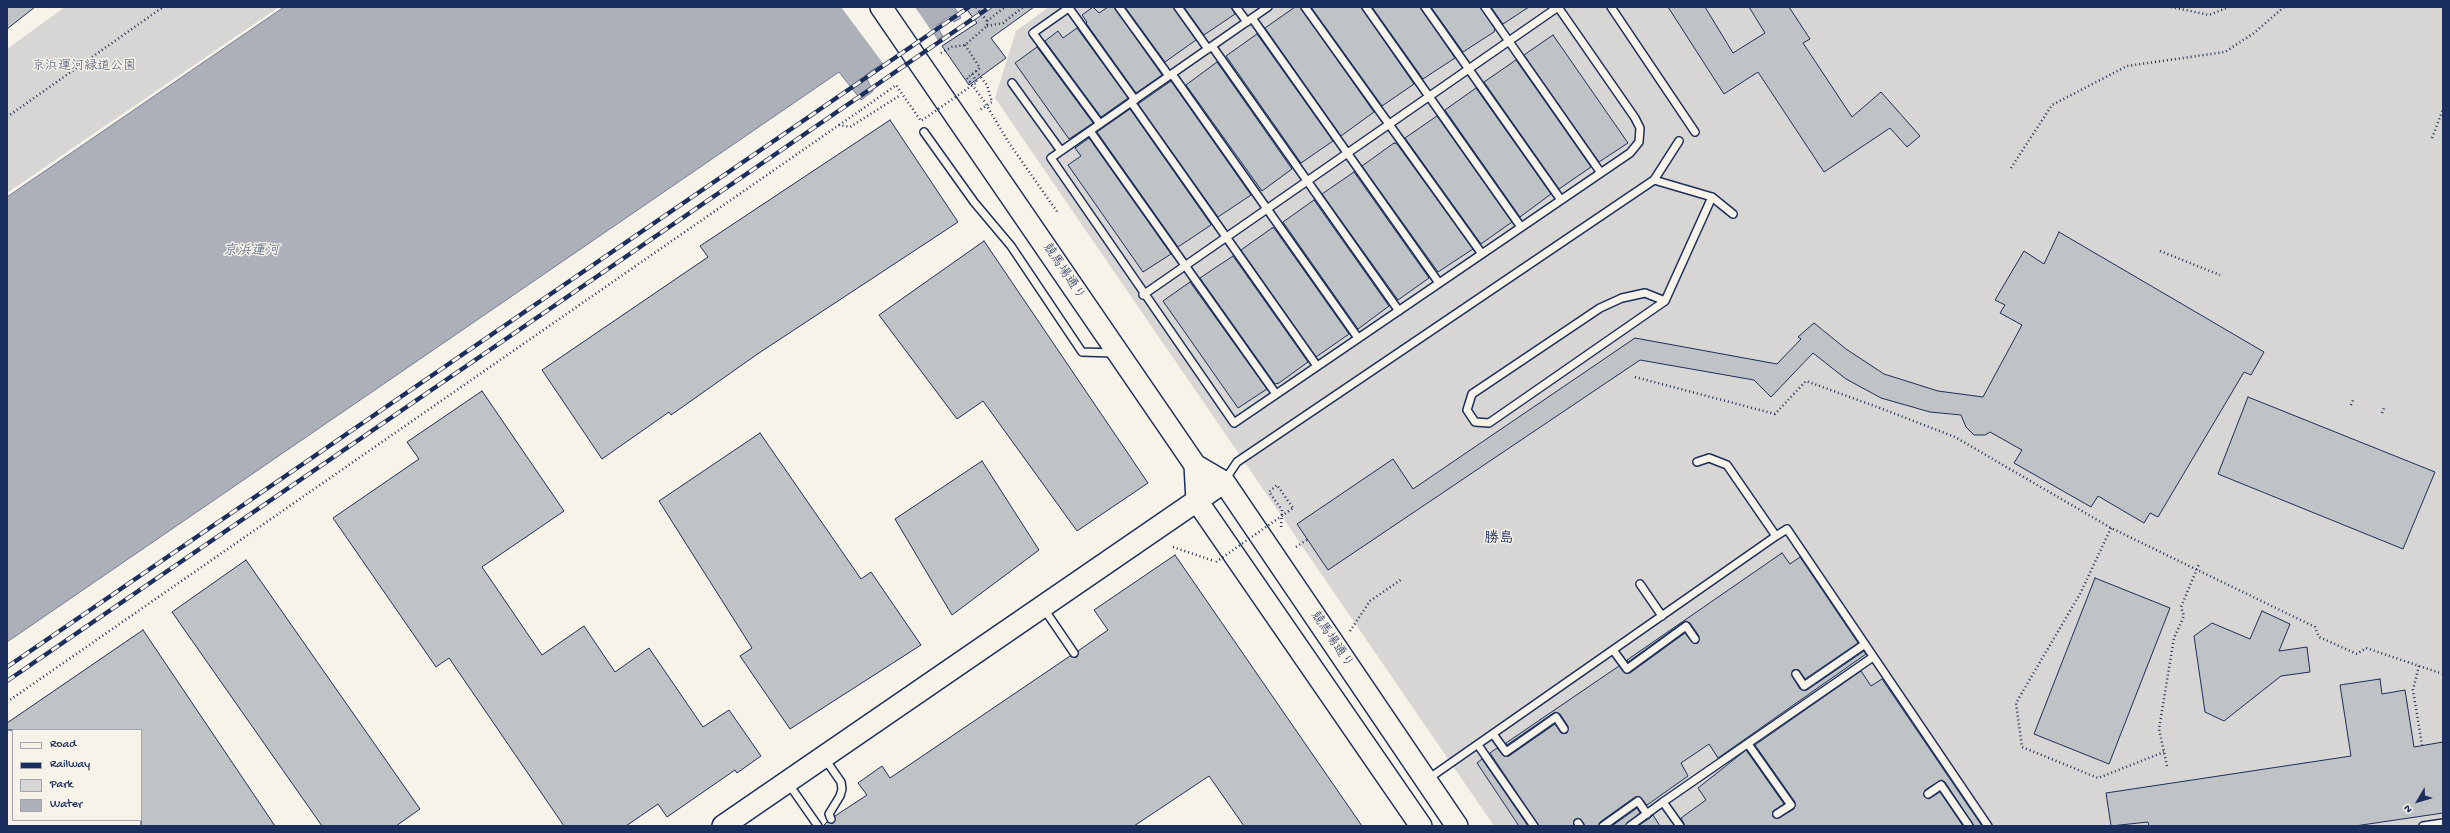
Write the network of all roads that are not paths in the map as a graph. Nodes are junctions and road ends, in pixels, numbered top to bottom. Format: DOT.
graph roads {
  1 [pos="881,7"];
  2 [pos="1119,7"];
  3 [pos="1178,7"];
  4 [pos="1236,7"];
  5 [pos="1268,7"];
  6 [pos="1305,7"];
  7 [pos="1366,7"];
  8 [pos="1425,7"];
  9 [pos="1485,7"];
  10 [pos="1558,7"];
  11 [pos="1611,7"];
  12 [pos="1069,8"];
  13 [pos="1548,10"];
  14 [pos="1250,20"];
  15 [pos="1509,41"];
  16 [pos="1210,47"];
  17 [pos="1469,69"];
  18 [pos="1170,75"];
  19 [pos="1012,83"];
  20 [pos="1429,96"];
  21 [pos="1133,101"];
  22 [pos="1100,124"];
  23 [pos="1389,124"];
  24 [pos="1090,131"];
  25 [pos="924,132"];
  26 [pos="1694,132"];
  27 [pos="1679,141"];
  28 [pos="1061,151"];
  29 [pos="1348,153"];
  30 [pos="1601,173"];
  31 [pos="1654,180"];
  32 [pos="1307,181"];
  33 [pos="1712,197"];
  34 [pos="1561,200"];
  35 [pos="1267,209"];
  36 [pos="1733,214"];
  37 [pos="1521,227"];
  38 [pos="1226,237"];
  39 [pos="1482,254"];
  40 [pos="1185,265"];
  41 [pos="1439,283"];
  42 [pos="1143,294"];
  43 [pos="1665,301"];
  44 [pos="1398,311"];
  45 [pos="1358,338"];
  46 [pos="1118,353"];
  47 [pos="1317,366"];
  48 [pos="1276,394"];
  49 [pos="1697,462"];
  50 [pos="1195,465"];
  51 [pos="1224,482"];
  52 [pos="1197,501"];
  53 [pos="1776,536"];
  54 [pos="1640,584"];
  55 [pos="1043,607"];
  56 [pos="1662,616"];
  57 [pos="1696,639"];
  58 [pos="1865,644"];
  59 [pos="1613,650"];
  60 [pos="1074,653"];
  61 [pos="1874,657"];
  62 [pos="1796,674"];
  63 [pos="1564,728"];
  64 [pos="1493,734"];
  65 [pos="1478,744"];
  66 [pos="1748,744"];
  67 [pos="824,757"];
  68 [pos="1426,780"];
  69 [pos="787,782"];
  70 [pos="1928,794"];
  71 [pos="1664,802"];
  72 [pos="1647,814"];
  73 [pos="1777,814"];
  74 [pos="831,819"];
  75 [pos="2443,823"];
  76 [pos="723,826"];
  77 [pos="818,826"];
  78 [pos="1421,826"];
  79 [pos="1458,826"];
  80 [pos="1534,826"];
  81 [pos="1603,826"];
  82 [pos="1630,826"];
  83 [pos="1680,826"];
  84 [pos="1969,826"];
  85 [pos="1988,826"];
  86 [pos="2423,826"];
  1 -- 46 [label="street, 競馬場通り"];
  2 -- 18 [label="lane"];
  3 -- 16 [label="lane"];
  4 -- 14 [label="lane"];
  5 -- 14 [label="lane"];
  6 -- 23 [label="lane"];
  7 -- 20 [label="lane"];
  8 -- 17 [label="lane"];
  9 -- 15 [label="lane"];
  10 -- 13 [label="lane"];
  10 -- 30 [label="lane"];
  11 -- 26 [label="lane"];
  12 -- 21 [label="lane"];
  12 -- 22 [label="lane"];
  13 -- 15 [label="lane"];
  14 -- 16 [label="lane"];
  14 -- 29 [label="lane"];
  15 -- 17 [label="lane"];
  15 -- 30 [label="lane"];
  16 -- 18 [label="lane"];
  16 -- 32 [label="lane"];
  17 -- 20 [label="lane"];
  17 -- 34 [label="lane"];
  18 -- 21 [label="lane"];
  18 -- 35 [label="lane"];
  19 -- 28 [label="lane"];
  20 -- 23 [label="lane"];
  20 -- 37 [label="lane"];
  21 -- 22 [label="lane"];
  21 -- 38 [label="lane"];
  22 -- 24 [label="lane"];
  23 -- 29 [label="lane"];
  23 -- 39 [label="lane"];
  24 -- 28 [label="lane"];
  24 -- 40 [label="lane"];
  25 -- 46 [label="lane"];
  27 -- 31 [label="lane"];
  28 -- 42 [label="lane"];
  29 -- 32 [label="lane"];
  29 -- 41 [label="lane"];
  30 -- 34 [label="lane"];
  31 -- 33 [label="lane"];
  31 -- 51 [label="lane"];
  32 -- 35 [label="lane"];
  32 -- 44 [label="lane"];
  33 -- 36 [label="lane"];
  33 -- 43 [label="lane"];
  34 -- 37 [label="lane"];
  35 -- 38 [label="lane"];
  35 -- 45 [label="lane"];
  37 -- 39 [label="lane"];
  38 -- 40 [label="lane"];
  38 -- 47 [label="lane"];
  39 -- 41 [label="lane"];
  40 -- 42 [label="lane"];
  40 -- 48 [label="lane"];
  41 -- 44 [label="lane"];
  42 -- 48 [label="lane"];
  43 -- 43 [label="lane"];
  44 -- 45 [label="lane"];
  45 -- 47 [label="lane"];
  46 -- 50 [label="street, 競馬場通り"];
  47 -- 48 [label="lane"];
  49 -- 53 [label="lane"];
  50 -- 51 [label="street, 競馬場通り"];
  50 -- 52 [label="street"];
  51 -- 52 [label="street"];
  51 -- 68 [label="street, 競馬場通り"];
  52 -- 55 [label="street"];
  52 -- 78 [label="street"];
  53 -- 56 [label="lane"];
  53 -- 58 [label="lane"];
  54 -- 56 [label="lane"];
  55 -- 60 [label="lane"];
  55 -- 67 [label="street"];
  56 -- 59 [label="lane"];
  57 -- 59 [label="lane"];
  58 -- 61 [label="lane"];
  58 -- 62 [label="lane"];
  59 -- 64 [label="lane"];
  61 -- 66 [label="lane"];
  61 -- 85 [label="lane"];
  63 -- 64 [label="lane"];
  64 -- 65 [label="lane"];
  65 -- 68 [label="lane"];
  65 -- 80 [label="lane"];
  66 -- 71 [label="lane"];
  66 -- 73 [label="lane"];
  67 -- 69 [label="street"];
  67 -- 74 [label="lane"];
  68 -- 79 [label="street, 競馬場通り"];
  69 -- 76 [label="street"];
  69 -- 77 [label="lane"];
  70 -- 84 [label="lane"];
  71 -- 72 [label="lane"];
  71 -- 83 [label="lane"];
  72 -- 81 [label="lane"];
  72 -- 82 [label="lane"];
  75 -- 86 [label="lane"];
}
